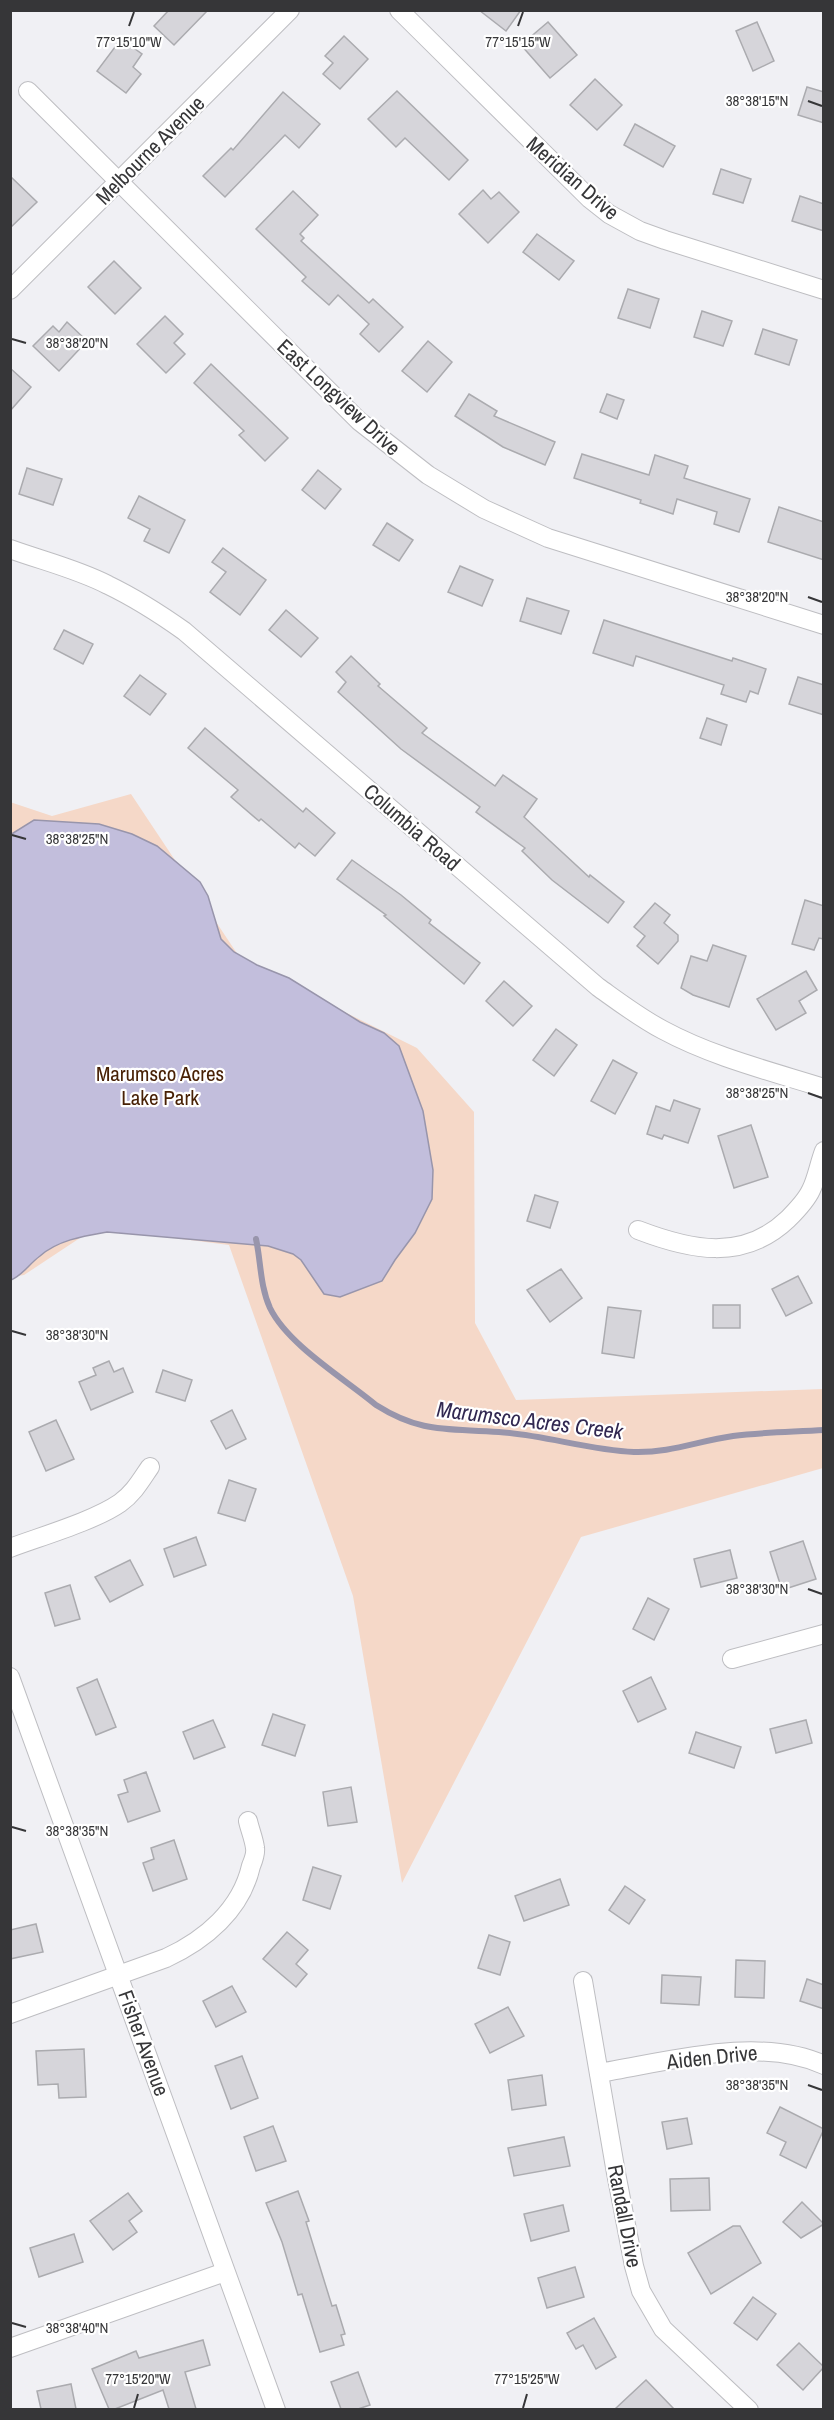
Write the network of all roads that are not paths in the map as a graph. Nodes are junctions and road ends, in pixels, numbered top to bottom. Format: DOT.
graph roads {
  1 [pos="290,10"];
  2 [pos="399,10"];
  3 [pos="28,91"];
  4 [pos="119,182"];
  5 [pos="10,290"];
  6 [pos="824,290"];
  7 [pos="10,549"];
  8 [pos="824,625"];
  9 [pos="824,1088"];
  10 [pos="824,1151"];
  11 [pos="638,1230"];
  12 [pos="150,1467"];
  13 [pos="10,1548"];
  14 [pos="824,1634"];
  15 [pos="732,1659"];
  16 [pos="10,1677"];
  17 [pos="248,1821"];
  18 [pos="119,1975"];
  19 [pos="583,1981"];
  20 [pos="10,2014"];
  21 [pos="824,2065"];
  22 [pos="599,2073"];
  23 [pos="225,2272"];
  24 [pos="10,2348"];
  25 [pos="276,2409"];
  26 [pos="749,2409"];
  1 -- 4 [label="street, Melbourne Avenue"];
  2 -- 6 [label="street, Meridian Drive"];
  3 -- 4 [label="street, East Longview Drive"];
  4 -- 5 [label="street, Melbourne Avenue"];
  4 -- 8 [label="street, East Longview Drive"];
  7 -- 9 [label="street, Columbia Road"];
  10 -- 11 [label="street"];
  12 -- 13 [label="street"];
  14 -- 15 [label="street"];
  16 -- 18 [label="street, Fisher Avenue"];
  17 -- 18 [label="street"];
  18 -- 20 [label="street"];
  18 -- 23 [label="street, Fisher Avenue"];
  19 -- 22 [label="street, Randall Drive"];
  21 -- 22 [label="street, Aiden Drive"];
  22 -- 26 [label="street, Randall Drive"];
  23 -- 24 [label="street"];
  23 -- 25 [label="street, Fisher Avenue"];
}
